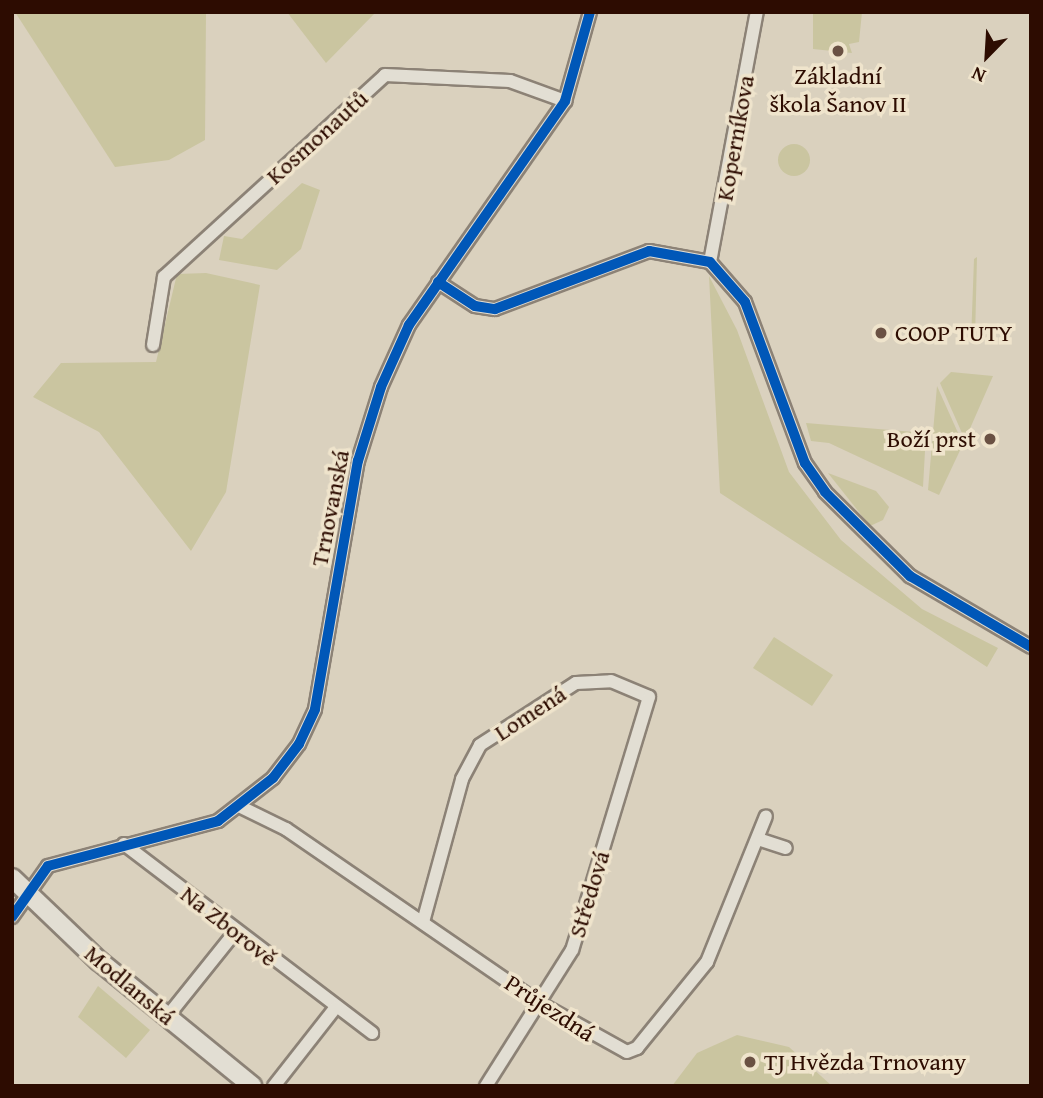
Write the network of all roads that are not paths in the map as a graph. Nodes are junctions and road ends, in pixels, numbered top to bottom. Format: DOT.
graph roads {
  1 [pos="590,12"];
  2 [pos="757,12"];
  3 [pos="565,101"];
  4 [pos="710,262"];
  5 [pos="438,282"];
  6 [pos="153,345"];
  7 [pos="1030,645"];
  8 [pos="638,690"];
  9 [pos="241,807"];
  10 [pos="766,816"];
  11 [pos="758,839"];
  12 [pos="124,844"];
  13 [pos="786,848"];
  14 [pos="12,878"];
  15 [pos="27,891"];
  16 [pos="12,917"];
  17 [pos="424,922"];
  18 [pos="235,932"];
  19 [pos="541,1004"];
  20 [pos="336,1007"];
  21 [pos="167,1017"];
  22 [pos="372,1033"];
  23 [pos="252,1086"];
  24 [pos="274,1086"];
  25 [pos="486,1086"];
  1 -- 3 [label="street, Trnovanská"];
  2 -- 4 [label="street, Koperníkova"];
  3 -- 5 [label="street, Trnovanská"];
  3 -- 6 [label="street, Kosmonautů"];
  4 -- 5 [label="street"];
  4 -- 7 [label="street"];
  5 -- 9 [label="street, Trnovanská"];
  8 -- 17 [label="street, Lomená"];
  8 -- 19 [label="street, Středová"];
  9 -- 12 [label="street, Trnovanská"];
  9 -- 17 [label="street, Průjezdná"];
  10 -- 11 [label="street, Průjezdná"];
  11 -- 13 [label="street"];
  11 -- 19 [label="street, Průjezdná"];
  12 -- 15 [label="street, Trnovanská"];
  12 -- 18 [label="street, Na Zborově"];
  14 -- 15 [label="street, Modlanská"];
  15 -- 16 [label="street, Trnovanská"];
  15 -- 21 [label="street, Modlanská"];
  17 -- 19 [label="street, Průjezdná"];
  18 -- 20 [label="street, Na Zborově"];
  18 -- 21 [label="street"];
  19 -- 25 [label="street, Středová"];
  20 -- 22 [label="street, Na Zborově"];
  20 -- 24 [label="street"];
  21 -- 23 [label="street, Modlanská"];
}
